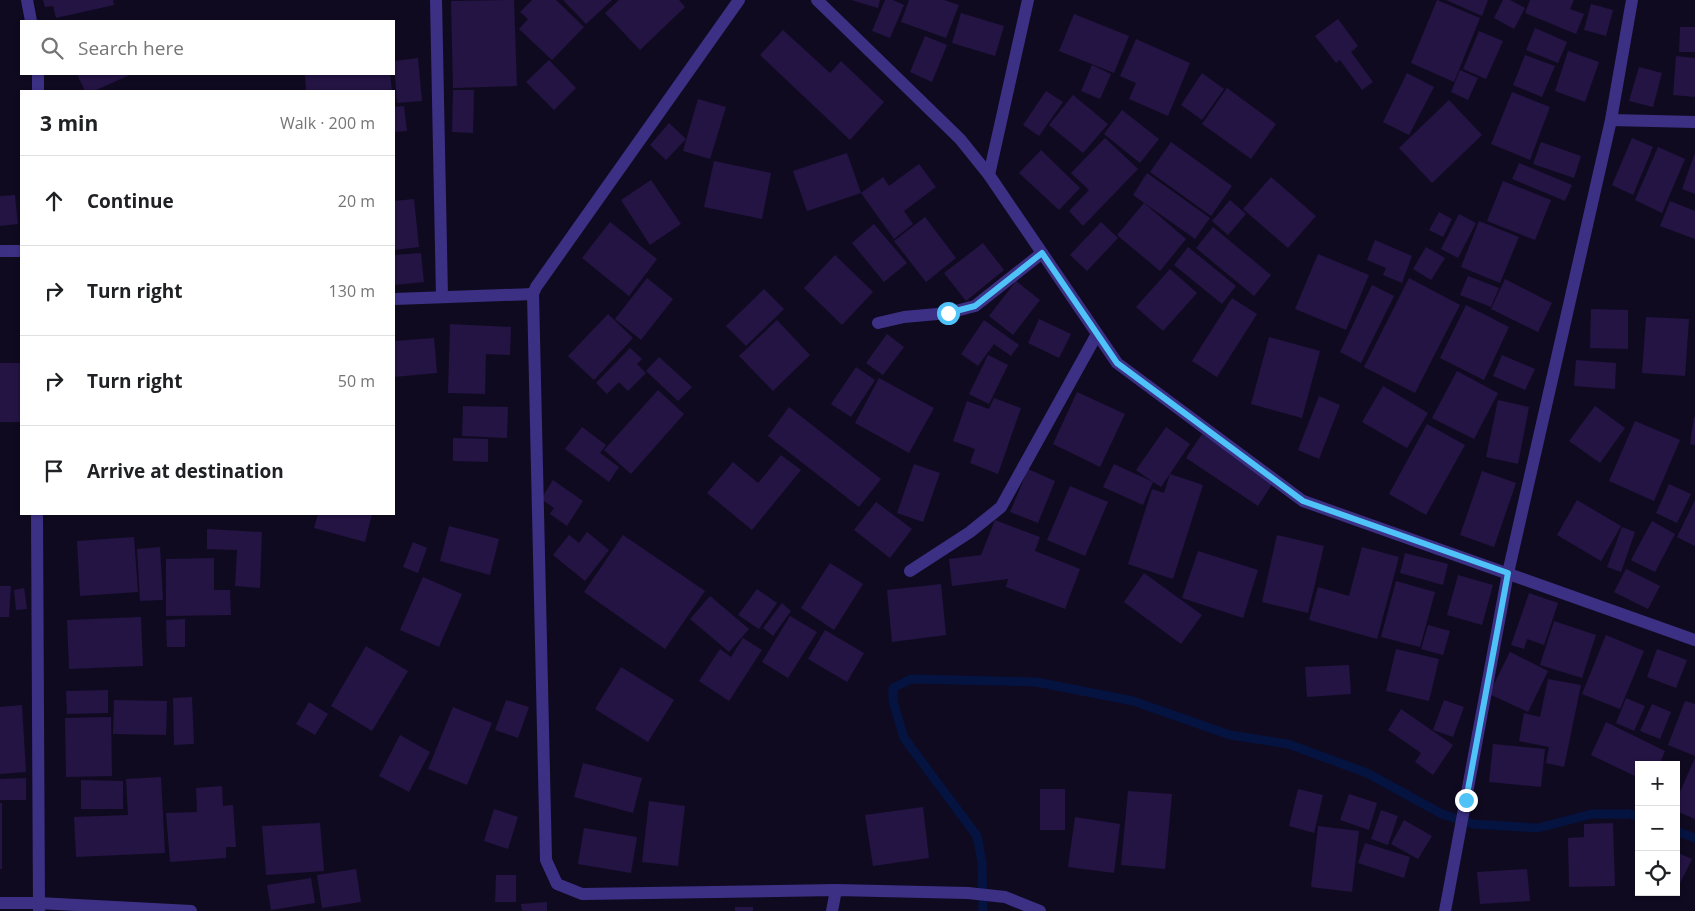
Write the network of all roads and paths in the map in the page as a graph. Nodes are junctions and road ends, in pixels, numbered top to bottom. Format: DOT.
graph roads {
  1 [pos="28,0"];
  2 [pos="436,0"];
  3 [pos="739,0"];
  4 [pos="817,0"];
  5 [pos="1028,0"];
  6 [pos="1632,0"];
  7 [pos="30,20"];
  8 [pos="38,75"];
  9 [pos="38,90"];
  10 [pos="1611,120"];
  11 [pos="1695,122"];
  12 [pos="989,175"];
  13 [pos="0,251"];
  14 [pos="20,251"];
  15 [pos="1042,253"];
  16 [pos="533,294"];
  17 [pos="442,297"];
  18 [pos="395,299"];
  19 [pos="878,323"];
  20 [pos="1097,334"];
  21 [pos="37,515"];
  22 [pos="910,571"];
  23 [pos="1508,573"];
  24 [pos="1695,640"];
  25 [pos="836,890"];
  26 [pos="0,903"];
  27 [pos="38,907"];
  28 [pos="191,911"];
  29 [pos="832,911"];
  30 [pos="1041,911"];
  31 [pos="1445,911"];
  1 -- 7 [label="street"];
  2 -- 17 [label="street"];
  3 -- 16 [label="street"];
  4 -- 12 [label="street"];
  5 -- 12 [label="street"];
  6 -- 10 [label="street"];
  8 -- 9 [label="street"];
  10 -- 11 [label="street"];
  10 -- 23 [label="street"];
  12 -- 15 [label="street"];
  13 -- 14 [label="street"];
  15 -- 19 [label="street"];
  15 -- 20 [label="street"];
  16 -- 17 [label="street"];
  16 -- 25 [label="street"];
  17 -- 18 [label="street"];
  20 -- 22 [label="street"];
  20 -- 23 [label="street"];
  21 -- 27 [label="street"];
  23 -- 24 [label="street"];
  23 -- 31 [label="street"];
  25 -- 29 [label="street"];
  25 -- 30 [label="street"];
  26 -- 27 [label="street"];
  27 -- 28 [label="street"];
}
